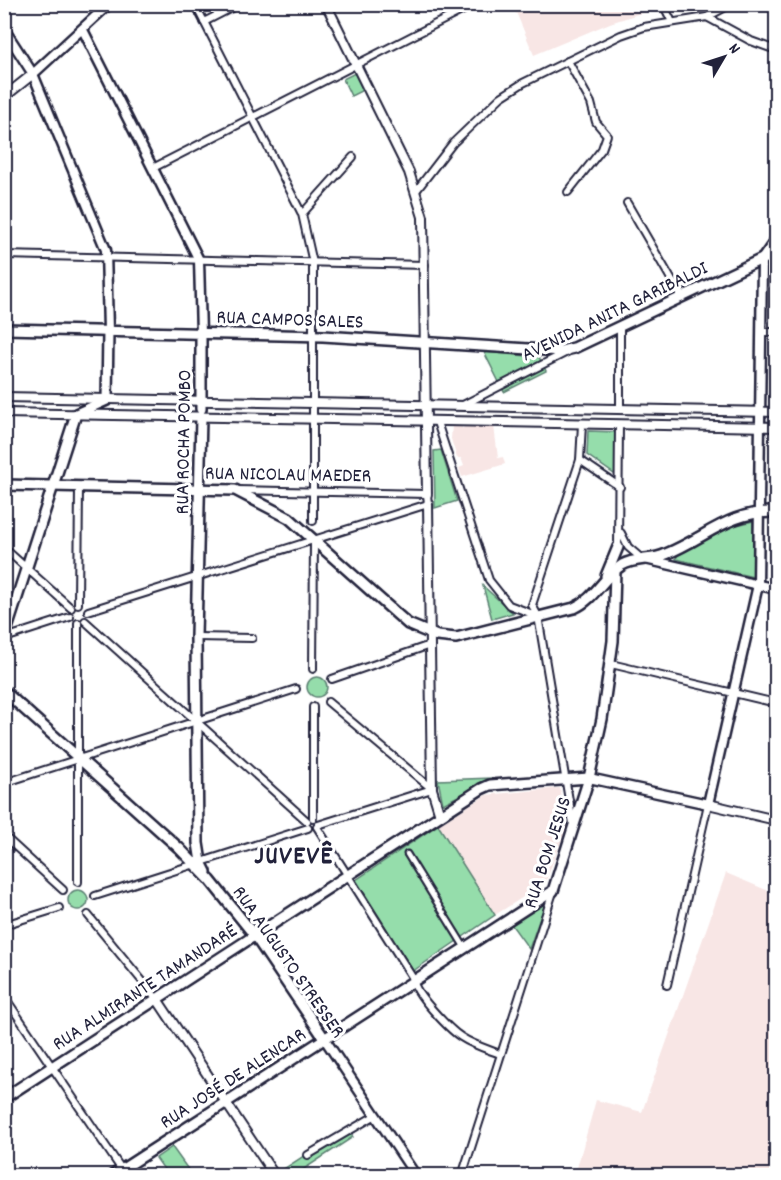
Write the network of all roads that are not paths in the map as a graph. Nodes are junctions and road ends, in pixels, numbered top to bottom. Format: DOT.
graph roads {
  1 [pos="109,4"];
  2 [pos="195,4"];
  3 [pos="239,4"];
  4 [pos="326,4"];
  5 [pos="475,4"];
  6 [pos="663,4"];
  7 [pos="731,4"];
  8 [pos="707,17"];
  9 [pos="204,22"];
  10 [pos="672,22"];
  11 [pos="4,29"];
  12 [pos="83,30"];
  13 [pos="777,50"];
  14 [pos="568,61"];
  15 [pos="356,65"];
  16 [pos="33,74"];
  17 [pos="4,98"];
  18 [pos="252,117"];
  19 [pos="353,157"];
  20 [pos="153,168"];
  21 [pos="416,191"];
  22 [pos="568,192"];
  23 [pos="627,203"];
  24 [pos="302,214"];
  25 [pos="777,239"];
  26 [pos="4,255"];
  27 [pos="777,256"];
  28 [pos="107,258"];
  29 [pos="199,260"];
  30 [pos="762,260"];
  31 [pos="313,263"];
  32 [pos="425,266"];
  33 [pos="682,298"];
  34 [pos="620,327"];
  35 [pos="4,329"];
  36 [pos="108,331"];
  37 [pos="761,332"];
  38 [pos="777,332"];
  39 [pos="201,334"];
  40 [pos="313,336"];
  41 [pos="426,341"];
  42 [pos="574,348"];
  43 [pos="4,397"];
  44 [pos="106,400"];
  45 [pos="313,404"];
  46 [pos="427,406"];
  47 [pos="460,406"];
  48 [pos="201,410"];
  49 [pos="620,410"];
  50 [pos="760,412"];
  51 [pos="777,412"];
  52 [pos="4,413"];
  53 [pos="76,414"];
  54 [pos="106,415"];
  55 [pos="313,420"];
  56 [pos="427,421"];
  57 [pos="437,422"];
  58 [pos="582,424"];
  59 [pos="619,424"];
  60 [pos="760,426"];
  61 [pos="777,427"];
  62 [pos="443,441"];
  63 [pos="427,442"];
  64 [pos="580,460"];
  65 [pos="4,484"];
  66 [pos="54,486"];
  67 [pos="79,486"];
  68 [pos="620,487"];
  69 [pos="200,489"];
  70 [pos="236,490"];
  71 [pos="313,491"];
  72 [pos="410,493"];
  73 [pos="428,494"];
  74 [pos="428,504"];
  75 [pos="413,508"];
  76 [pos="759,512"];
  77 [pos="777,512"];
  78 [pos="313,521"];
  79 [pos="619,530"];
  80 [pos="314,540"];
  81 [pos="4,548"];
  82 [pos="618,548"];
  83 [pos="642,559"];
  84 [pos="27,568"];
  85 [pos="615,570"];
  86 [pos="198,576"];
  87 [pos="602,583"];
  88 [pos="758,585"];
  89 [pos="777,589"];
  90 [pos="78,604"];
  91 [pos="71,608"];
  92 [pos="88,611"];
  93 [pos="538,616"];
  94 [pos="70,617"];
  95 [pos="81,622"];
  96 [pos="429,634"];
  97 [pos="196,637"];
  98 [pos="5,638"];
  99 [pos="252,638"];
  100 [pos="430,645"];
  101 [pos="611,664"];
  102 [pos="313,669"];
  103 [pos="332,680"];
  104 [pos="296,689"];
  105 [pos="4,691"];
  106 [pos="734,693"];
  107 [pos="328,702"];
  108 [pos="777,702"];
  109 [pos="313,707"];
  110 [pos="197,722"];
  111 [pos="79,758"];
  112 [pos="589,778"];
  113 [pos="566,779"];
  114 [pos="4,783"];
  115 [pos="432,789"];
  116 [pos="708,804"];
  117 [pos="440,815"];
  118 [pos="777,820"];
  119 [pos="309,823"];
  120 [pos="317,826"];
  121 [pos="574,826"];
  122 [pos="4,836"];
  123 [pos="198,843"];
  124 [pos="179,848"];
  125 [pos="407,854"];
  126 [pos="198,863"];
  127 [pos="348,876"];
  128 [pos="210,880"];
  129 [pos="78,882"];
  130 [pos="63,890"];
  131 [pos="553,891"];
  132 [pos="95,896"];
  133 [pos="59,908"];
  134 [pos="88,915"];
  135 [pos="4,925"];
  136 [pos="255,936"];
  137 [pos="465,948"];
  138 [pos="414,980"];
  139 [pos="667,985"];
  140 [pos="4,996"];
  141 [pos="157,999"];
  142 [pos="324,1038"];
  143 [pos="500,1054"];
  144 [pos="52,1067"];
  145 [pos="4,1098"];
  146 [pos="226,1102"];
  147 [pos="376,1115"];
  148 [pos="308,1155"];
  149 [pos="124,1172"];
  150 [pos="415,1175"];
  151 [pos="112,1176"];
  152 [pos="275,1176"];
  153 [pos="462,1176"];
  1 -- 12 [label="main road"];
  2 -- 9 [label="street"];
  3 -- 9 [label="street"];
  4 -- 15 [label="street"];
  5 -- 15 [label="street"];
  6 -- 10 [label="street"];
  7 -- 8 [label="street"];
  8 -- 10 [label="street"];
  8 -- 13 [label="street"];
  9 -- 18 [label="street"];
  10 -- 14 [label="street"];
  11 -- 16 [label="main road"];
  12 -- 16 [label="main road"];
  12 -- 20 [label="main road, RUA ROCHA POMBO"];
  14 -- 21 [label="street"];
  14 -- 22 [label="street"];
  15 -- 18 [label="street"];
  15 -- 21 [label="street"];
  16 -- 17 [label="street"];
  16 -- 28 [label="main road"];
  18 -- 20 [label="street"];
  18 -- 24 [label="street"];
  19 -- 24 [label="street"];
  20 -- 29 [label="main road, RUA ROCHA POMBO"];
  21 -- 32 [label="street"];
  23 -- 33 [label="street"];
  24 -- 31 [label="street"];
  25 -- 30 [label="main road, AVENIDA ANITA GARIBALDI"];
  26 -- 28 [label="street"];
  27 -- 30 [label="main road"];
  28 -- 29 [label="street"];
  28 -- 36 [label="main road"];
  29 -- 31 [label="street"];
  29 -- 39 [label="main road, RUA ROCHA POMBO"];
  30 -- 33 [label="main road, AVENIDA ANITA GARIBALDI"];
  30 -- 37 [label="main road"];
  31 -- 32 [label="street"];
  31 -- 40 [label="street"];
  32 -- 41 [label="street"];
  33 -- 34 [label="main road, AVENIDA ANITA GARIBALDI"];
  34 -- 42 [label="main road, AVENIDA ANITA GARIBALDI"];
  34 -- 49 [label="street"];
  35 -- 36 [label="main road, RUA CAMPOS SALES"];
  36 -- 39 [label="main road, RUA CAMPOS SALES"];
  36 -- 44 [label="main road"];
  37 -- 38 [label="street"];
  37 -- 50 [label="main road"];
  39 -- 40 [label="main road, RUA CAMPOS SALES"];
  39 -- 48 [label="main road, RUA ROCHA POMBO"];
  40 -- 41 [label="main road, RUA CAMPOS SALES"];
  40 -- 45 [label="street"];
  41 -- 42 [label="main road, RUA CAMPOS SALES"];
  41 -- 46 [label="street"];
  42 -- 47 [label="street, AVENIDA ANITA GARIBALDI"];
  43 -- 44 [label="street"];
  44 -- 48 [label="street"];
  44 -- 53 [label="main road"];
  44 -- 54 [label="street"];
  45 -- 46 [label="street"];
  45 -- 48 [label="street"];
  45 -- 55 [label="street"];
  46 -- 47 [label="street"];
  46 -- 56 [label="street"];
  47 -- 49 [label="street"];
  48 -- 54 [label="street"];
  48 -- 55 [label="street"];
  48 -- 69 [label="main road, RUA ROCHA POMBO"];
  49 -- 50 [label="street"];
  50 -- 51 [label="street"];
  50 -- 60 [label="main road"];
  52 -- 53 [label="street"];
  53 -- 54 [label="street"];
  53 -- 66 [label="main road"];
  55 -- 56 [label="street"];
  55 -- 71 [label="street"];
  56 -- 57 [label="street"];
  56 -- 63 [label="street"];
  57 -- 58 [label="street"];
  57 -- 62 [label="street"];
  58 -- 59 [label="street"];
  58 -- 64 [label="street"];
  59 -- 60 [label="street"];
  59 -- 68 [label="street, RUA BOM JESUS"];
  60 -- 61 [label="street"];
  60 -- 76 [label="main road"];
  62 -- 63 [label="street"];
  62 -- 93 [label="street"];
  63 -- 73 [label="street"];
  64 -- 68 [label="street"];
  64 -- 93 [label="street"];
  65 -- 66 [label="main road, RUA NICOLAU MAEDER"];
  66 -- 67 [label="main road, RUA NICOLAU MAEDER"];
  66 -- 84 [label="main road"];
  67 -- 69 [label="main road, RUA NICOLAU MAEDER"];
  67 -- 90 [label="street"];
  68 -- 79 [label="street, RUA BOM JESUS"];
  69 -- 70 [label="main road, RUA NICOLAU MAEDER"];
  69 -- 86 [label="main road, RUA ROCHA POMBO"];
  70 -- 71 [label="street, RUA NICOLAU MAEDER"];
  70 -- 80 [label="main road"];
  71 -- 72 [label="street, RUA NICOLAU MAEDER"];
  71 -- 78 [label="street"];
  72 -- 73 [label="street, RUA NICOLAU MAEDER"];
  72 -- 75 [label="street"];
  73 -- 74 [label="street"];
  74 -- 75 [label="street"];
  74 -- 96 [label="street"];
  75 -- 80 [label="street"];
  76 -- 77 [label="main road"];
  76 -- 83 [label="main road"];
  76 -- 88 [label="main road"];
  79 -- 82 [label="street, RUA BOM JESUS"];
  79 -- 83 [label="street"];
  80 -- 86 [label="street"];
  80 -- 96 [label="main road"];
  80 -- 102 [label="street"];
  81 -- 84 [label="street"];
  82 -- 85 [label="street, RUA BOM JESUS"];
  82 -- 87 [label="main road"];
  83 -- 85 [label="main road"];
  83 -- 88 [label="main road"];
  84 -- 91 [label="street"];
  84 -- 98 [label="main road"];
  85 -- 87 [label="main road"];
  85 -- 101 [label="main road, RUA BOM JESUS"];
  86 -- 92 [label="street"];
  86 -- 97 [label="main road, RUA ROCHA POMBO"];
  87 -- 93 [label="main road"];
  88 -- 89 [label="main road"];
  88 -- 106 [label="main road"];
  90 -- 91 [label="street"];
  90 -- 92 [label="street"];
  91 -- 94 [label="street"];
  92 -- 95 [label="street"];
  93 -- 96 [label="main road"];
  93 -- 113 [label="street"];
  94 -- 95 [label="street"];
  94 -- 98 [label="street"];
  95 -- 110 [label="street"];
  95 -- 111 [label="street"];
  96 -- 100 [label="street"];
  97 -- 99 [label="street"];
  97 -- 110 [label="main road, RUA ROCHA POMBO"];
  100 -- 103 [label="street"];
  100 -- 115 [label="street"];
  101 -- 106 [label="street"];
  101 -- 112 [label="main road, RUA BOM JESUS"];
  104 -- 110 [label="street"];
  105 -- 111 [label="main road"];
  106 -- 108 [label="street"];
  106 -- 116 [label="main road"];
  107 -- 115 [label="street"];
  109 -- 119 [label="street"];
  110 -- 111 [label="street"];
  110 -- 119 [label="street"];
  110 -- 123 [label="main road, RUA ROCHA POMBO"];
  111 -- 114 [label="street"];
  111 -- 124 [label="main road"];
  111 -- 129 [label="street"];
  112 -- 113 [label="main road"];
  112 -- 116 [label="main road"];
  112 -- 121 [label="main road, RUA BOM JESUS"];
  113 -- 117 [label="main road, RUA ALMIRANTE TAMANDARÉ"];
  113 -- 121 [label="street"];
  115 -- 117 [label="street"];
  115 -- 120 [label="street"];
  116 -- 118 [label="street"];
  116 -- 139 [label="street"];
  117 -- 127 [label="main road, RUA ALMIRANTE TAMANDARÉ"];
  119 -- 120 [label="street"];
  119 -- 120 [label="street"];
  119 -- 126 [label="street"];
  120 -- 127 [label="street"];
  121 -- 131 [label="main road, RUA BOM JESUS"];
  122 -- 130 [label="street"];
  123 -- 124 [label="main road"];
  123 -- 126 [label="main road, RUA ROCHA POMBO"];
  124 -- 126 [label="main road"];
  125 -- 137 [label="street"];
  126 -- 128 [label="main road, RUA ROCHA POMBO"];
  126 -- 132 [label="street"];
  127 -- 136 [label="main road, RUA ALMIRANTE TAMANDARÉ"];
  127 -- 138 [label="street"];
  128 -- 136 [label="main road, RUA AUGUSTO STRESSER"];
  131 -- 137 [label="main road, RUA JOSÉ DE ALENCAR"];
  131 -- 143 [label="street, RUA BOM JESUS"];
  133 -- 135 [label="street"];
  134 -- 141 [label="street"];
  136 -- 141 [label="main road, RUA ALMIRANTE TAMANDARÉ"];
  136 -- 142 [label="main road, RUA AUGUSTO STRESSER"];
  137 -- 138 [label="main road, RUA JOSÉ DE ALENCAR"];
  138 -- 142 [label="main road, RUA JOSÉ DE ALENCAR"];
  138 -- 143 [label="street"];
  140 -- 144 [label="street"];
  141 -- 144 [label="main road, RUA ALMIRANTE TAMANDARÉ"];
  141 -- 146 [label="street"];
  142 -- 146 [label="main road, RUA JOSÉ DE ALENCAR"];
  142 -- 147 [label="main road, RUA AUGUSTO STRESSER"];
  143 -- 153 [label="street, RUA BOM JESUS"];
  144 -- 145 [label="main road, RUA ALMIRANTE TAMANDARÉ"];
  144 -- 149 [label="street"];
  146 -- 149 [label="main road, RUA JOSÉ DE ALENCAR"];
  146 -- 152 [label="street"];
  147 -- 148 [label="street"];
  147 -- 150 [label="main road, RUA AUGUSTO STRESSER"];
  149 -- 151 [label="main road, RUA JOSÉ DE ALENCAR"];
}
